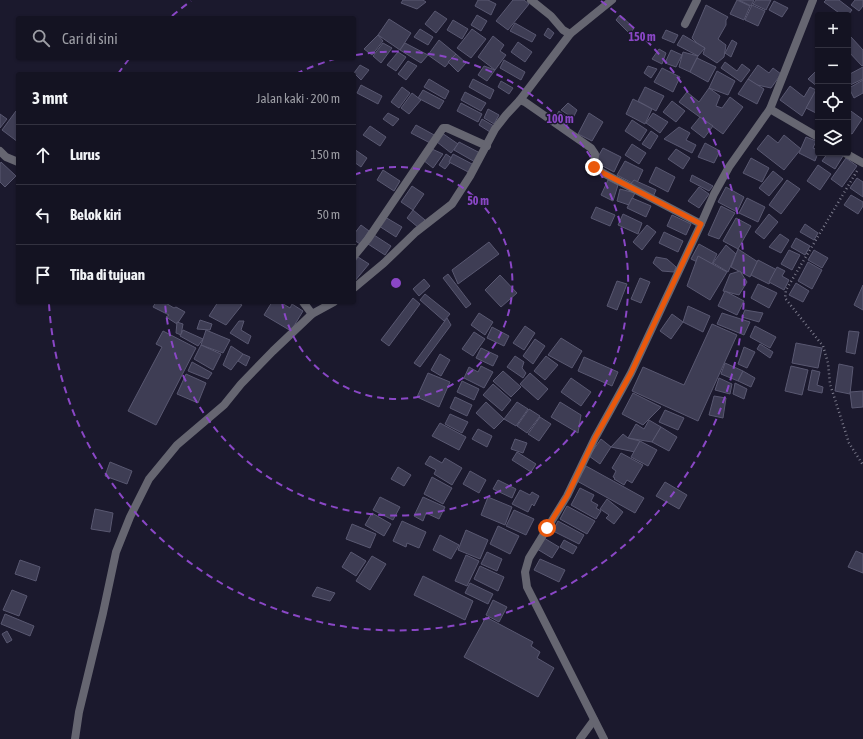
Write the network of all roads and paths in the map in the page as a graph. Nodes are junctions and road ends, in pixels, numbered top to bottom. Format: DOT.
graph roads {
  1 [pos="531,0"];
  2 [pos="612,0"];
  3 [pos="697,0"];
  4 [pos="813,0"];
  5 [pos="685,24"];
  6 [pos="570,34"];
  7 [pos="520,100"];
  8 [pos="770,109"];
  9 [pos="815,135"];
  10 [pos="487,146"];
  11 [pos="0,151"];
  12 [pos="850,156"];
  13 [pos="16,161"];
  14 [pos="863,163"];
  15 [pos="701,224"];
  16 [pos="356,254"];
  17 [pos="356,286"];
  18 [pos="304,304"];
  19 [pos="330,304"];
  20 [pos="312,314"];
  21 [pos="863,465"];
  22 [pos="594,720"];
  23 [pos="75,739"];
  24 [pos="580,739"];
  25 [pos="604,739"];
  1 -- 6 [label="street"];
  2 -- 6 [label="street"];
  3 -- 5 [label="street"];
  4 -- 8 [label="street"];
  6 -- 7 [label="street"];
  7 -- 10 [label="street"];
  7 -- 15 [label="street"];
  8 -- 9 [label="street"];
  8 -- 15 [label="street"];
  10 -- 16 [label="street"];
  10 -- 17 [label="street"];
  11 -- 13 [label="street"];
  12 -- 14 [label="street"];
  14 -- 21 [label="path"];
  15 -- 22 [label="street"];
  18 -- 20 [label="street"];
  19 -- 20 [label="street"];
  20 -- 23 [label="street"];
  22 -- 24 [label="street"];
  22 -- 25 [label="street"];
}
